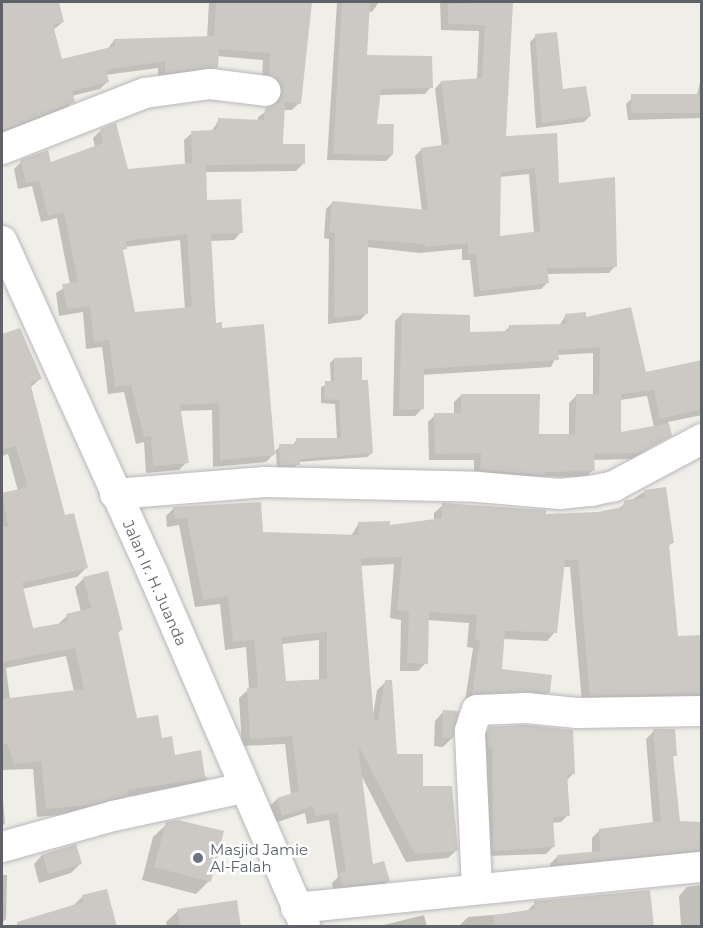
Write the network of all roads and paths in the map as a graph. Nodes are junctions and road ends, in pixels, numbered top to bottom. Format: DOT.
graph roads {
  1 [pos="266,91"];
  2 [pos="2,149"];
  3 [pos="5,258"];
  4 [pos="702,439"];
  5 [pos="115,494"];
  6 [pos="702,711"];
  7 [pos="244,788"];
  8 [pos="2,847"];
  9 [pos="702,867"];
  10 [pos="477,888"];
  11 [pos="300,917"];
  1 -- 2 [label="street"];
  3 -- 5 [label="street, Jalan Ir. H. Juanda"];
  4 -- 5 [label="street"];
  5 -- 7 [label="street, Jalan Ir. H. Juanda"];
  6 -- 10 [label="street"];
  7 -- 8 [label="street"];
  7 -- 11 [label="street, Jalan Ir. H. Juanda"];
  9 -- 10 [label="street"];
  10 -- 11 [label="street"];
}
